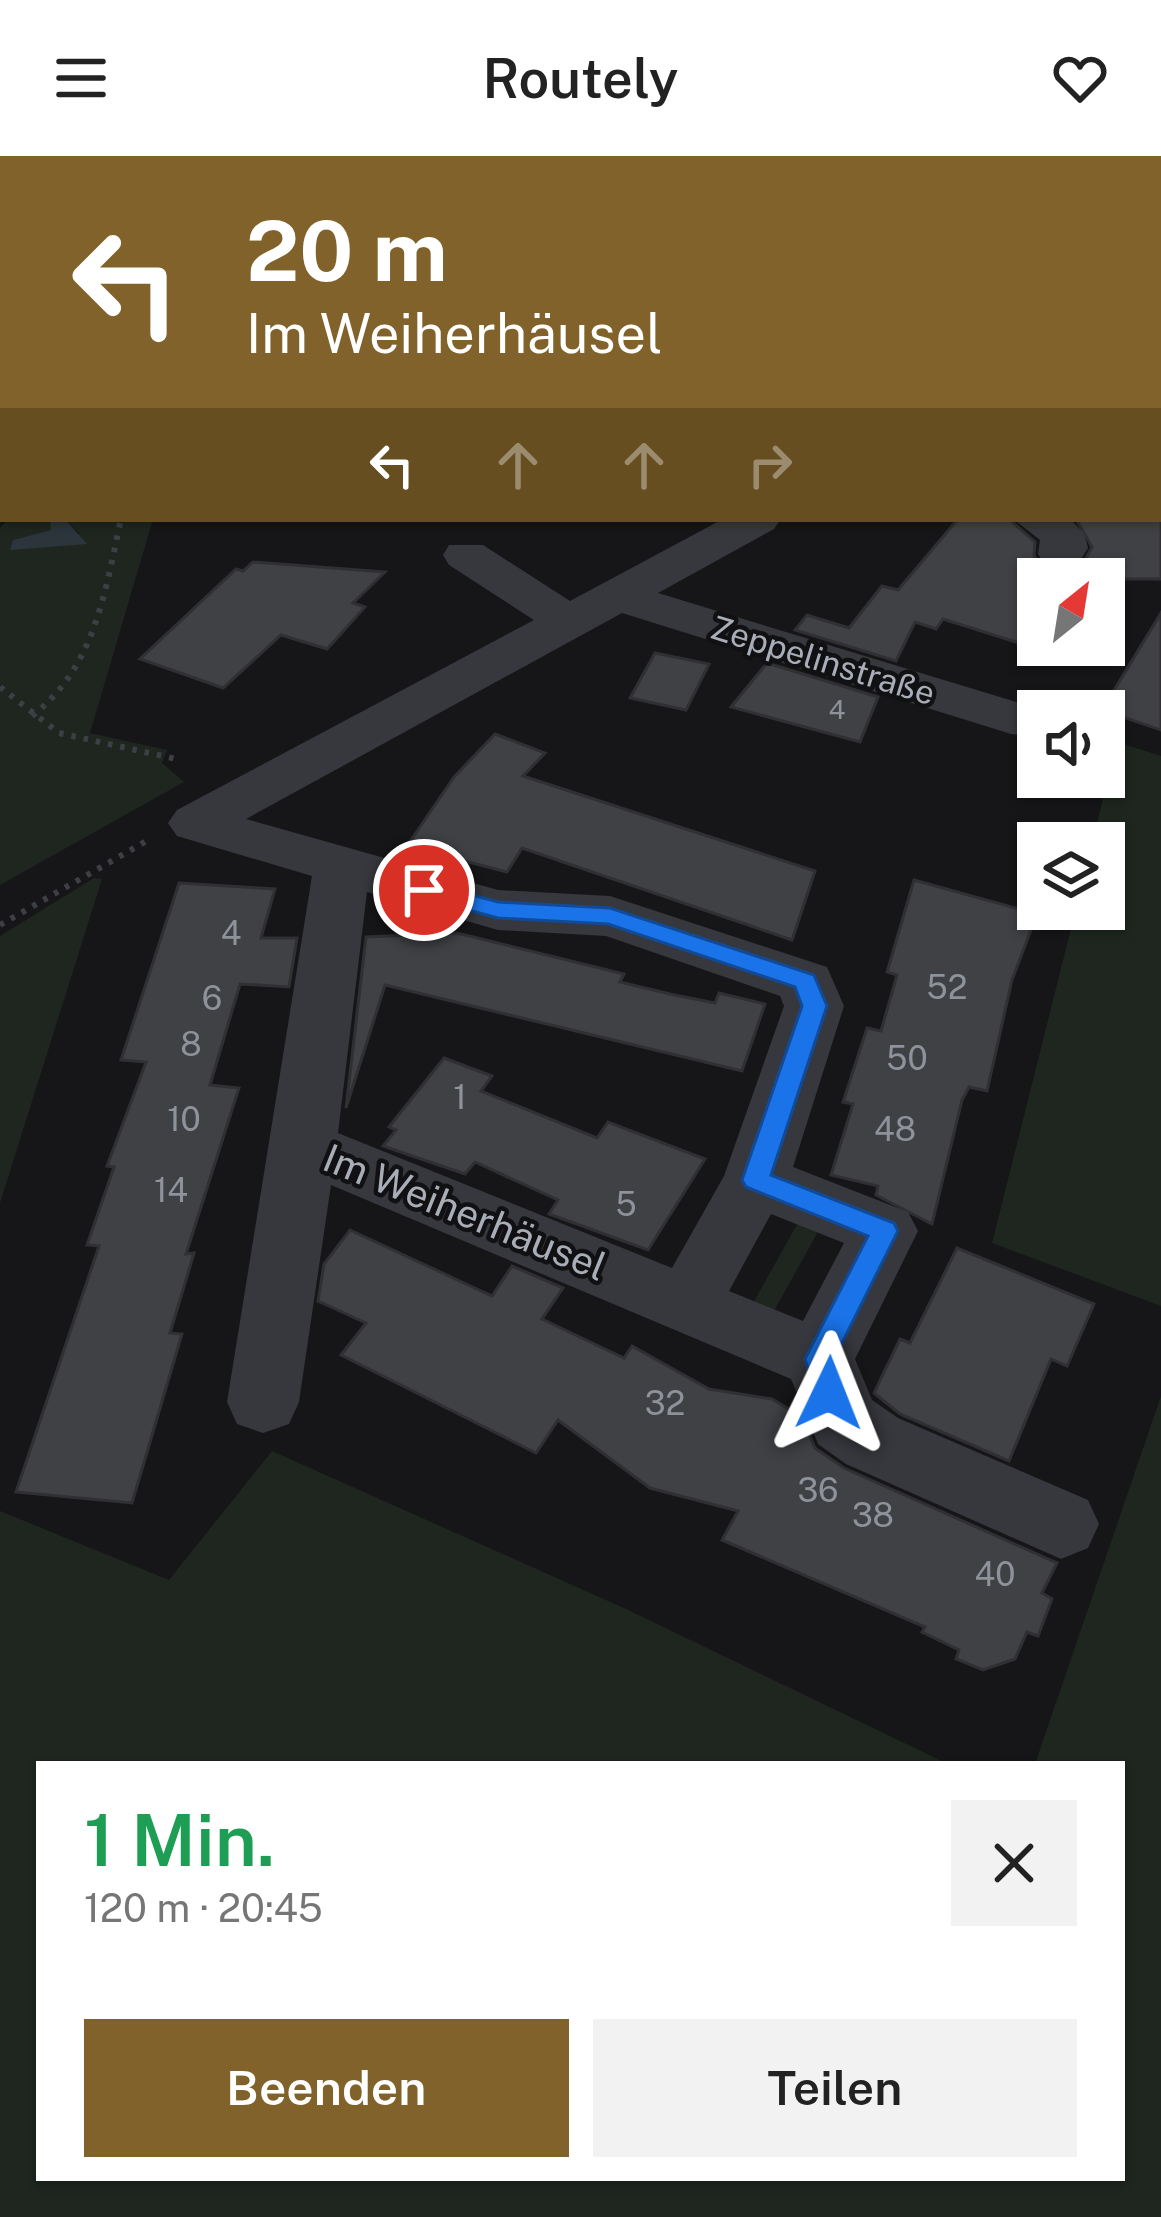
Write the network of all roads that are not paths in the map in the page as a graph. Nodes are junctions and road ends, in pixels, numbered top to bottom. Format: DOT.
graph roads {
  1 [pos="753,522"];
  2 [pos="466,555"];
  3 [pos="618,596"];
  4 [pos="570,622"];
  5 [pos="1017,719"];
  6 [pos="342,866"];
  7 [pos="304,1146"];
  8 [pos="756,1180"];
  9 [pos="686,1304"];
  10 [pos="820,1359"];
  11 [pos="263,1402"];
  12 [pos="1061,1524"];
  1 -- 3 [label="street"];
  2 -- 4 [label="street"];
  3 -- 4 [label="street"];
  3 -- 5 [label="street, Zeppelinstraße"];
  4 -- 6 [label="street"];
  6 -- 7 [label="street, Im Weiherhäusel"];
  6 -- 8 [label="street"];
  7 -- 9 [label="street, Im Weiherhäusel"];
  7 -- 11 [label="street"];
  8 -- 9 [label="street"];
  8 -- 10 [label="street"];
  9 -- 10 [label="street, Im Weiherhäusel"];
  10 -- 12 [label="street"];
}
